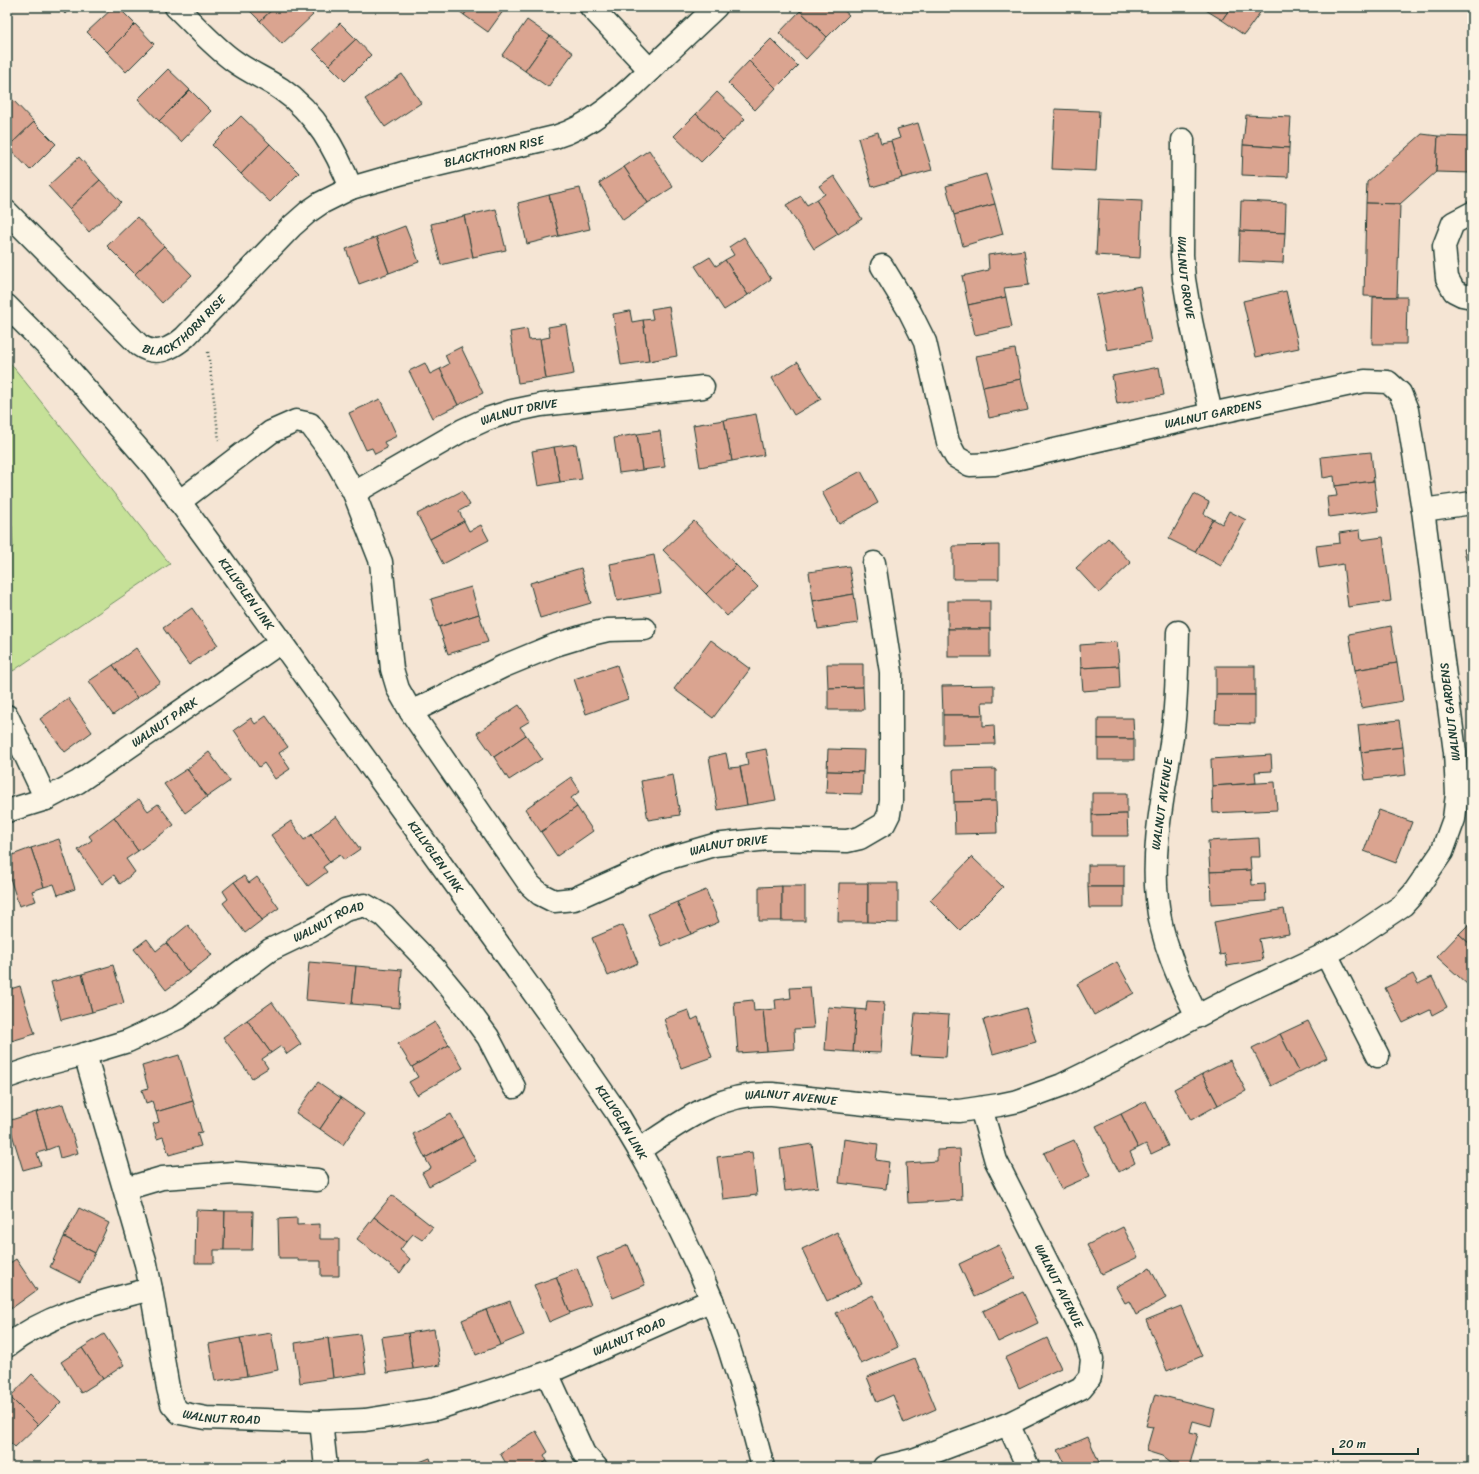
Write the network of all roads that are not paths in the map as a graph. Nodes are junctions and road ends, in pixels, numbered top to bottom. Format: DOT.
graph roads {
  1 [pos="176,7"];
  2 [pos="591,7"];
  3 [pos="716,7"];
  4 [pos="650,70"];
  5 [pos="1183,140"];
  6 [pos="351,188"];
  7 [pos="7,212"];
  8 [pos="1472,213"];
  9 [pos="882,266"];
  10 [pos="1472,297"];
  11 [pos="7,306"];
  12 [pos="703,387"];
  13 [pos="1211,414"];
  14 [pos="354,493"];
  15 [pos="180,502"];
  16 [pos="1472,504"];
  17 [pos="1423,510"];
  18 [pos="874,563"];
  19 [pos="645,629"];
  20 [pos="1178,632"];
  21 [pos="282,642"];
  22 [pos="411,712"];
  23 [pos="7,716"];
  24 [pos="46,799"];
  25 [pos="7,811"];
  26 [pos="1326,954"];
  27 [pos="1197,1016"];
  28 [pos="85,1054"];
  29 [pos="1378,1056"];
  30 [pos="7,1077"];
  31 [pos="514,1087"];
  32 [pos="981,1108"];
  33 [pos="639,1150"];
  34 [pos="317,1180"];
  35 [pos="125,1189"];
  36 [pos="151,1289"];
  37 [pos="712,1300"];
  38 [pos="7,1346"];
  39 [pos="547,1373"];
  40 [pos="321,1422"];
  41 [pos="1008,1424"];
  42 [pos="326,1467"];
  43 [pos="596,1467"];
  44 [pos="763,1467"];
  45 [pos="884,1467"];
  46 [pos="1028,1467"];
  1 -- 6 [label="street"];
  2 -- 4 [label="street"];
  3 -- 4 [label="street, BLACKTHORN RISE"];
  4 -- 6 [label="street, BLACKTHORN RISE"];
  5 -- 13 [label="street, WALNUT GROVE"];
  6 -- 7 [label="street, BLACKTHORN RISE"];
  8 -- 10 [label="street"];
  9 -- 13 [label="street, WALNUT GARDENS"];
  11 -- 15 [label="street, KILLYGLEN LINK"];
  12 -- 14 [label="street, WALNUT DRIVE"];
  13 -- 17 [label="street, WALNUT GARDENS"];
  14 -- 15 [label="street, WALNUT DRIVE"];
  14 -- 22 [label="street, WALNUT DRIVE"];
  15 -- 21 [label="street, KILLYGLEN LINK"];
  16 -- 17 [label="street"];
  17 -- 26 [label="street, WALNUT GARDENS"];
  18 -- 22 [label="street, WALNUT DRIVE"];
  19 -- 22 [label="street"];
  20 -- 27 [label="street, WALNUT AVENUE"];
  21 -- 24 [label="street, WALNUT PARK"];
  21 -- 33 [label="street, KILLYGLEN LINK"];
  23 -- 24 [label="street"];
  24 -- 25 [label="street, WALNUT PARK"];
  26 -- 27 [label="street, WALNUT AVENUE"];
  26 -- 29 [label="street"];
  27 -- 32 [label="street, WALNUT AVENUE"];
  28 -- 30 [label="street, WALNUT ROAD"];
  28 -- 31 [label="street, WALNUT ROAD"];
  28 -- 35 [label="street, WALNUT ROAD"];
  32 -- 33 [label="street, WALNUT AVENUE"];
  32 -- 41 [label="street, WALNUT AVENUE"];
  33 -- 37 [label="street, KILLYGLEN LINK"];
  34 -- 35 [label="street"];
  35 -- 36 [label="street, WALNUT ROAD"];
  36 -- 38 [label="street"];
  36 -- 40 [label="street, WALNUT ROAD"];
  37 -- 39 [label="street, WALNUT ROAD"];
  37 -- 44 [label="street, KILLYGLEN LINK"];
  39 -- 40 [label="street, WALNUT ROAD"];
  39 -- 43 [label="street"];
  40 -- 42 [label="street"];
  41 -- 45 [label="street, WALNUT AVENUE"];
  41 -- 46 [label="street"];
}
